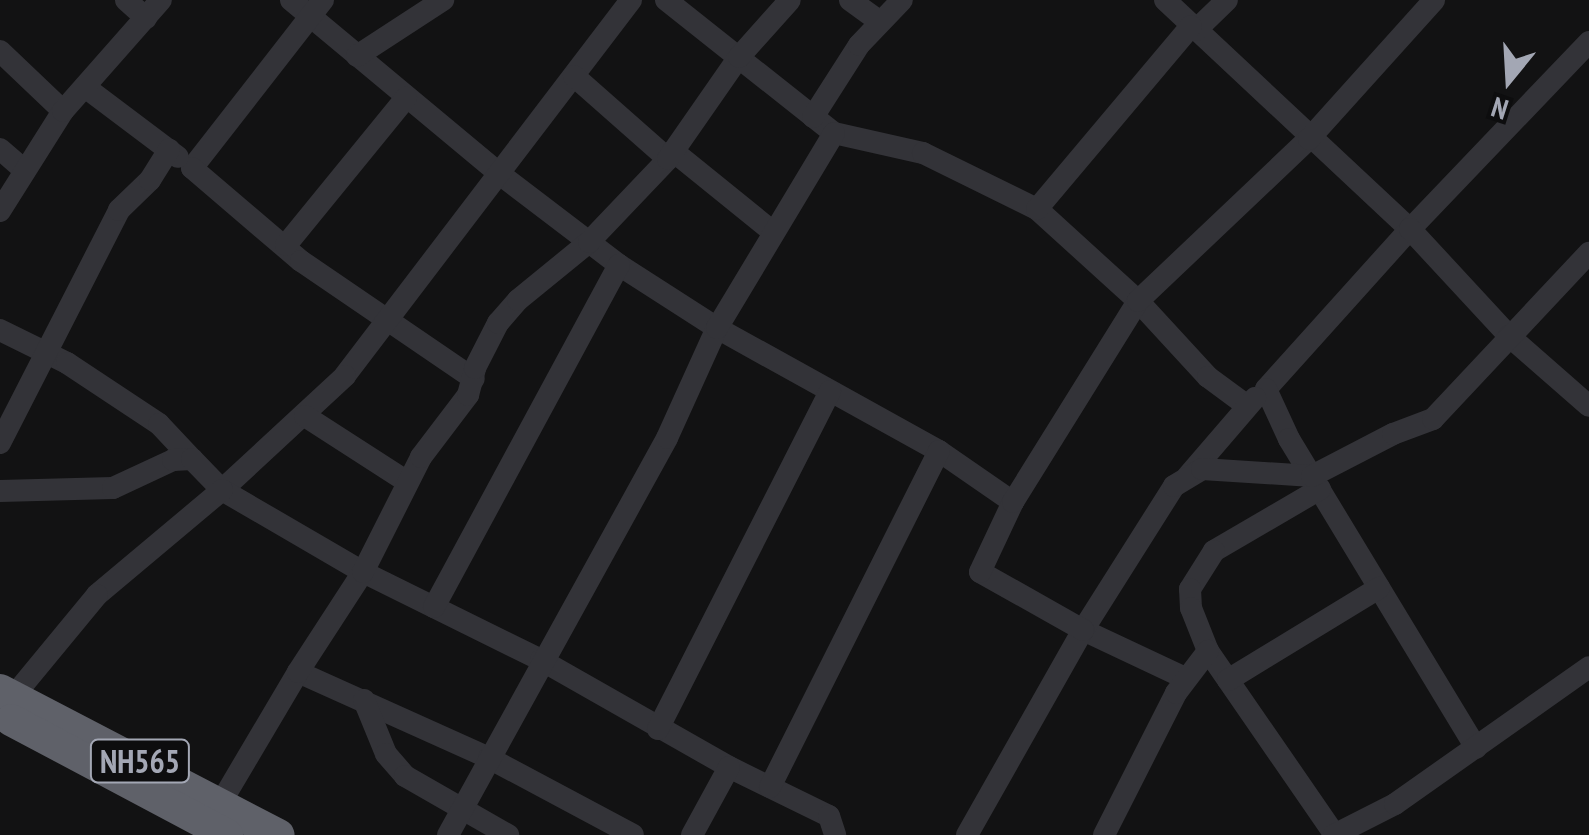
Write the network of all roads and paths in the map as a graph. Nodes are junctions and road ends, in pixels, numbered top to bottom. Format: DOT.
graph roads {
  1 [pos="126,0"];
  2 [pos="291,0"];
  3 [pos="443,0"];
  4 [pos="631,0"];
  5 [pos="666,0"];
  6 [pos="790,0"];
  7 [pos="850,0"];
  8 [pos="902,0"];
  9 [pos="1165,0"];
  10 [pos="1227,0"];
  11 [pos="1434,0"];
  12 [pos="317,8"];
  13 [pos="154,9"];
  14 [pos="878,20"];
  15 [pos="1194,28"];
  16 [pos="1589,42"];
  17 [pos="0,51"];
  18 [pos="358,56"];
  19 [pos="739,58"];
  20 [pos="574,76"];
  21 [pos="85,86"];
  22 [pos="406,98"];
  23 [pos="63,111"];
  24 [pos="812,117"];
  25 [pos="834,133"];
  26 [pos="1309,138"];
  27 [pos="0,149"];
  28 [pos="169,150"];
  29 [pos="670,155"];
  30 [pos="192,168"];
  31 [pos="25,171"];
  32 [pos="501,175"];
  33 [pos="1037,209"];
  34 [pos="0,211"];
  35 [pos="1410,229"];
  36 [pos="774,232"];
  37 [pos="589,242"];
  38 [pos="286,244"];
  39 [pos="1589,253"];
  40 [pos="619,266"];
  41 [pos="1138,301"];
  42 [pos="389,323"];
  43 [pos="717,328"];
  44 [pos="0,330"];
  45 [pos="1509,336"];
  46 [pos="48,354"];
  47 [pos="474,378"];
  48 [pos="1266,389"];
  49 [pos="830,390"];
  50 [pos="1246,405"];
  51 [pos="1589,406"];
  52 [pos="304,416"];
  53 [pos="0,444"];
  54 [pos="939,451"];
  55 [pos="192,459"];
  56 [pos="1188,476"];
  57 [pos="406,481"];
  58 [pos="1316,483"];
  59 [pos="222,490"];
  60 [pos="0,491"];
  61 [pos="1013,502"];
  62 [pos="363,572"];
  63 [pos="1379,588"];
  64 [pos="434,608"];
  65 [pos="1083,630"];
  66 [pos="1208,652"];
  67 [pos="541,660"];
  68 [pos="1589,667"];
  69 [pos="298,672"];
  70 [pos="1185,678"];
  71 [pos="1228,680"];
  72 [pos="364,700"];
  73 [pos="3,706"];
  74 [pos="658,728"];
  75 [pos="1476,748"];
  76 [pos="488,758"];
  77 [pos="729,767"];
  78 [pos="770,787"];
  79 [pos="460,812"];
  80 [pos="224,820"];
  81 [pos="278,835"];
  82 [pos="448,835"];
  83 [pos="508,835"];
  84 [pos="633,835"];
  85 [pos="692,835"];
  86 [pos="835,835"];
  87 [pos="967,835"];
  88 [pos="1104,835"];
  89 [pos="1334,835"];
  1 -- 13 [label="street"];
  2 -- 12 [label="street"];
  3 -- 18 [label="street"];
  4 -- 20 [label="street"];
  5 -- 19 [label="street"];
  6 -- 19 [label="street"];
  7 -- 14 [label="street"];
  8 -- 14 [label="street"];
  9 -- 15 [label="street"];
  10 -- 15 [label="street"];
  11 -- 26 [label="street"];
  12 -- 18 [label="street"];
  12 -- 30 [label="street"];
  13 -- 21 [label="street"];
  14 -- 24 [label="street"];
  15 -- 26 [label="street"];
  15 -- 33 [label="street"];
  16 -- 35 [label="street"];
  17 -- 23 [label="street"];
  18 -- 22 [label="street"];
  19 -- 24 [label="street"];
  19 -- 29 [label="street"];
  20 -- 29 [label="street"];
  20 -- 32 [label="street"];
  21 -- 23 [label="street"];
  21 -- 28 [label="street"];
  22 -- 32 [label="street"];
  22 -- 38 [label="street"];
  23 -- 31 [label="street"];
  24 -- 25 [label="street"];
  25 -- 33 [label="street"];
  25 -- 36 [label="street"];
  26 -- 35 [label="street"];
  26 -- 41 [label="street"];
  27 -- 31 [label="street"];
  28 -- 30 [label="street"];
  28 -- 46 [label="street"];
  29 -- 36 [label="street"];
  29 -- 37 [label="street"];
  30 -- 38 [label="street"];
  31 -- 34 [label="street"];
  32 -- 37 [label="street"];
  32 -- 42 [label="street"];
  33 -- 41 [label="street"];
  35 -- 45 [label="street"];
  35 -- 48 [label="street"];
  36 -- 43 [label="street"];
  37 -- 40 [label="street"];
  37 -- 47 [label="street"];
  38 -- 42 [label="street"];
  39 -- 45 [label="street"];
  40 -- 43 [label="street"];
  40 -- 64 [label="street"];
  41 -- 50 [label="street"];
  41 -- 61 [label="street"];
  42 -- 47 [label="street"];
  42 -- 52 [label="street"];
  43 -- 49 [label="street"];
  43 -- 67 [label="street"];
  44 -- 46 [label="street"];
  45 -- 51 [label="street"];
  45 -- 58 [label="street"];
  46 -- 53 [label="street"];
  46 -- 55 [label="street"];
  47 -- 57 [label="street"];
  48 -- 50 [label="street"];
  48 -- 58 [label="street"];
  49 -- 54 [label="street"];
  49 -- 74 [label="street"];
  50 -- 56 [label="street"];
  52 -- 57 [label="street"];
  52 -- 59 [label="street"];
  54 -- 61 [label="street"];
  54 -- 78 [label="street"];
  55 -- 59 [label="street"];
  55 -- 60 [label="street"];
  56 -- 58 [label="street"];
  56 -- 65 [label="street"];
  57 -- 62 [label="street"];
  58 -- 63 [label="street"];
  58 -- 66 [label="street"];
  59 -- 62 [label="street"];
  59 -- 73 [label="street"];
  61 -- 65 [label="street"];
  62 -- 64 [label="street"];
  62 -- 69 [label="street"];
  63 -- 71 [label="street"];
  63 -- 75 [label="street"];
  64 -- 67 [label="street"];
  65 -- 70 [label="street"];
  65 -- 87 [label="street"];
  66 -- 70 [label="street"];
  66 -- 71 [label="street"];
  67 -- 74 [label="street"];
  67 -- 76 [label="street"];
  68 -- 75 [label="street"];
  69 -- 72 [label="street"];
  69 -- 80 [label="street"];
  70 -- 88 [label="street"];
  71 -- 89 [label="street"];
  72 -- 76 [label="street"];
  72 -- 79 [label="street"];
  73 -- 80 [label="highway, NH565"];
  74 -- 77 [label="street"];
  75 -- 89 [label="street"];
  76 -- 79 [label="street"];
  76 -- 84 [label="street"];
  77 -- 78 [label="street"];
  77 -- 85 [label="street"];
  78 -- 86 [label="street"];
  79 -- 82 [label="street"];
  79 -- 83 [label="street"];
  80 -- 81 [label="highway, NH565"];
}
